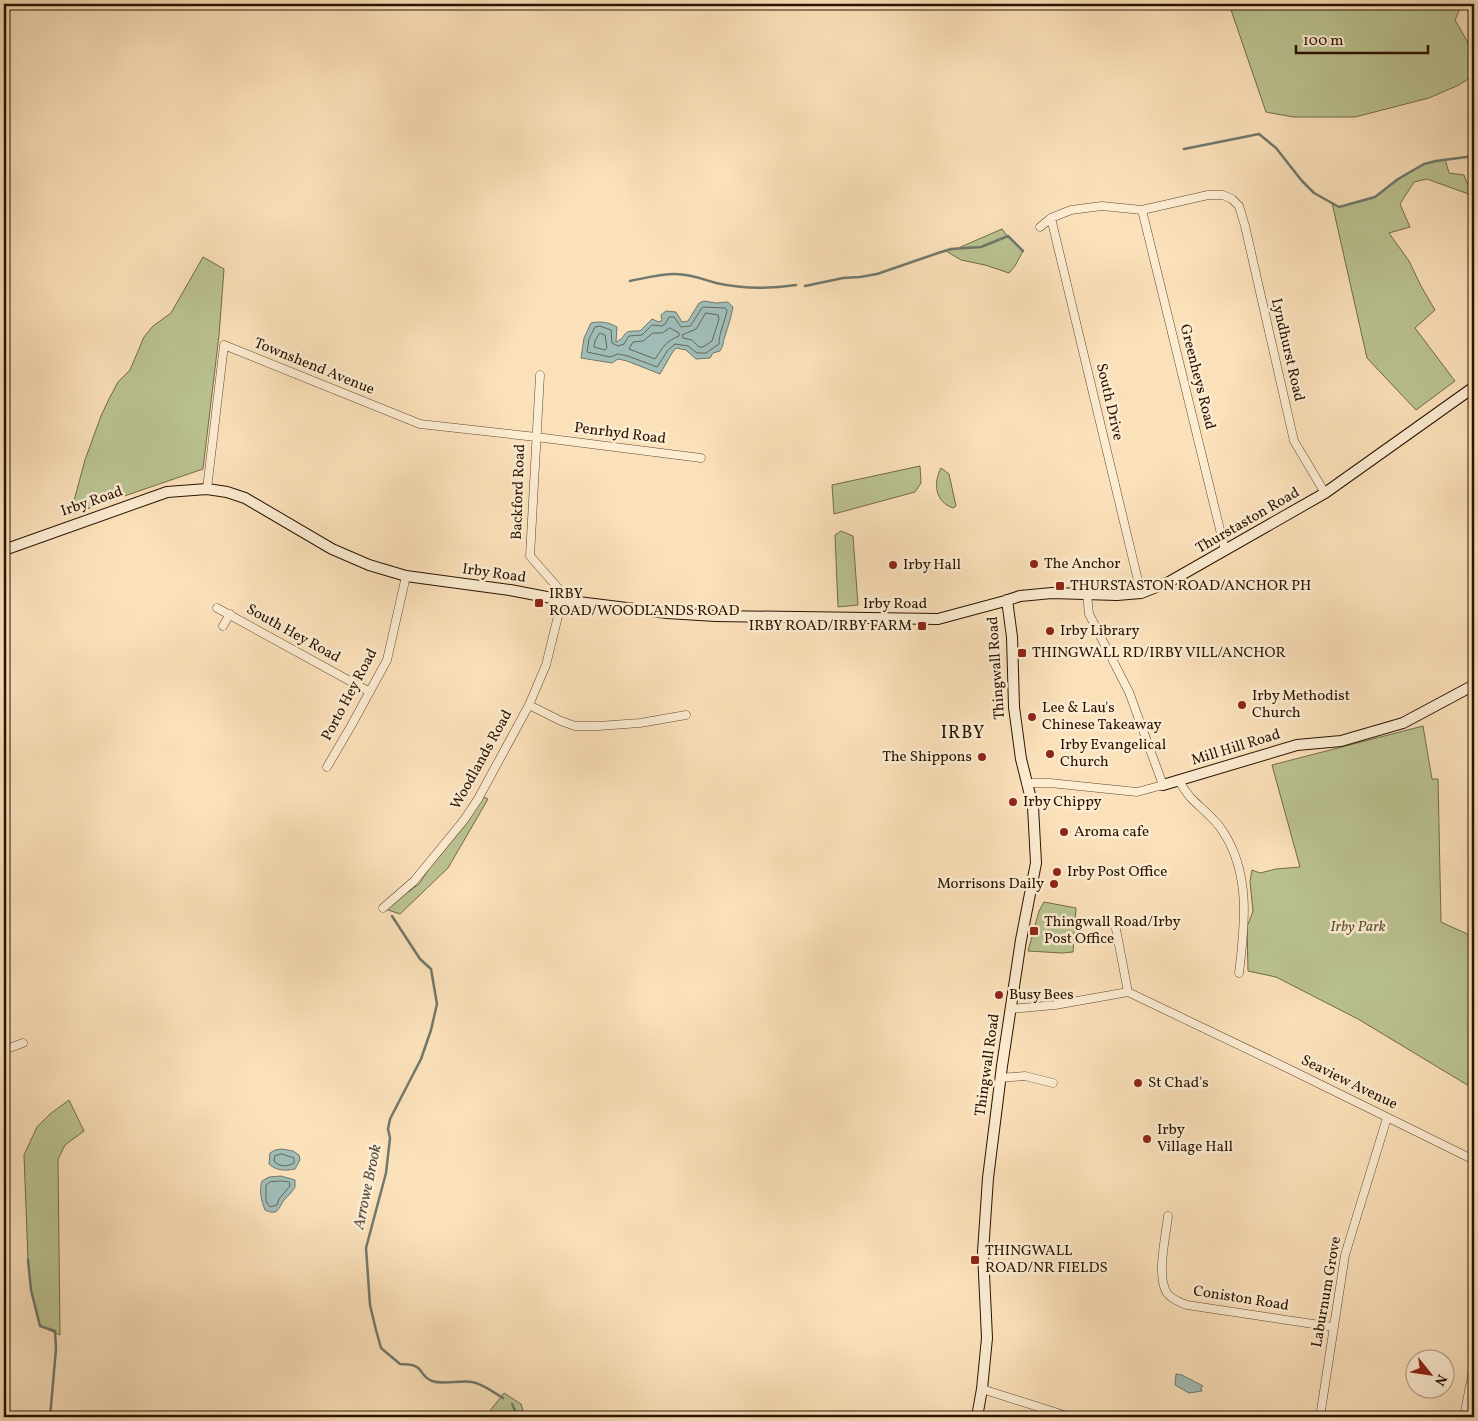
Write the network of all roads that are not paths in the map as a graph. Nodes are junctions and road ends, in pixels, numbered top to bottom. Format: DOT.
graph roads {
  1 [pos="1142,210"];
  2 [pos="1051,218"];
  3 [pos="1040,227"];
  4 [pos="540,375"];
  5 [pos="1474,387"];
  6 [pos="536,437"];
  7 [pos="701,458"];
  8 [pos="207,488"];
  9 [pos="1325,493"];
  10 [pos="4,550"];
  11 [pos="1225,550"];
  12 [pos="406,576"];
  13 [pos="1140,592"];
  14 [pos="1087,594"];
  15 [pos="562,600"];
  16 [pos="1007,600"];
  17 [pos="217,608"];
  18 [pos="230,614"];
  19 [pos="223,626"];
  20 [pos="1474,685"];
  21 [pos="370,692"];
  22 [pos="529,704"];
  23 [pos="686,715"];
  24 [pos="327,767"];
  25 [pos="1179,781"];
  26 [pos="1026,783"];
  27 [pos="1164,785"];
  28 [pos="383,908"];
  29 [pos="1116,930"];
  30 [pos="1239,974"];
  31 [pos="1128,992"];
  32 [pos="1010,1009"];
  33 [pos="23,1043"];
  34 [pos="4,1050"];
  35 [pos="1000,1078"];
  36 [pos="1053,1083"];
  37 [pos="1387,1118"];
  38 [pos="1474,1160"];
  39 [pos="1168,1216"];
  40 [pos="1333,1327"];
  41 [pos="1474,1365"];
  42 [pos="982,1389"];
  43 [pos="977,1417"];
  44 [pos="1070,1417"];
  45 [pos="1320,1417"];
  46 [pos="1464,1417"];
  1 -- 2 [label="street"];
  1 -- 9 [label="street, Lyndhurst Road"];
  1 -- 11 [label="street, Greenheys Road"];
  2 -- 3 [label="street"];
  2 -- 13 [label="street, South Drive"];
  4 -- 6 [label="street, Backford Road"];
  5 -- 9 [label="street, Thurstaston Road"];
  6 -- 7 [label="street, Penrhyd Road"];
  6 -- 8 [label="street, Townshend Avenue"];
  6 -- 15 [label="street, Backford Road"];
  8 -- 10 [label="street, Irby Road"];
  8 -- 12 [label="street, Irby Road"];
  9 -- 11 [label="street, Thurstaston Road"];
  11 -- 13 [label="street, Thurstaston Road"];
  12 -- 15 [label="street, Irby Road"];
  12 -- 21 [label="street, Porto Hey Road"];
  13 -- 14 [label="street, Thurstaston Road"];
  14 -- 16 [label="street, Thurstaston Road"];
  14 -- 27 [label="street"];
  15 -- 16 [label="street, Irby Road"];
  15 -- 22 [label="street, Woodlands Road"];
  16 -- 26 [label="street, Thingwall Road"];
  17 -- 18 [label="street, South Hey Road"];
  18 -- 19 [label="street, South Hey Road"];
  18 -- 21 [label="street, South Hey Road"];
  20 -- 25 [label="street, Mill Hill Road"];
  21 -- 24 [label="street, Porto Hey Road"];
  22 -- 23 [label="street"];
  22 -- 28 [label="street, Woodlands Road"];
  25 -- 27 [label="street, Mill Hill Road"];
  25 -- 30 [label="street"];
  26 -- 27 [label="street, Mill Hill Road"];
  26 -- 32 [label="street, Thingwall Road"];
  29 -- 31 [label="street"];
  31 -- 32 [label="street"];
  31 -- 37 [label="street, Seaview Avenue"];
  32 -- 35 [label="street, Thingwall Road"];
  33 -- 34 [label="street"];
  35 -- 36 [label="street"];
  35 -- 42 [label="street, Thingwall Road"];
  37 -- 38 [label="street, Seaview Avenue"];
  37 -- 40 [label="street, Laburnum Grove"];
  39 -- 40 [label="street, Coniston Road"];
  40 -- 45 [label="street, Laburnum Grove"];
  41 -- 46 [label="street"];
  42 -- 43 [label="street, Thingwall Road"];
  42 -- 44 [label="street"];
}
